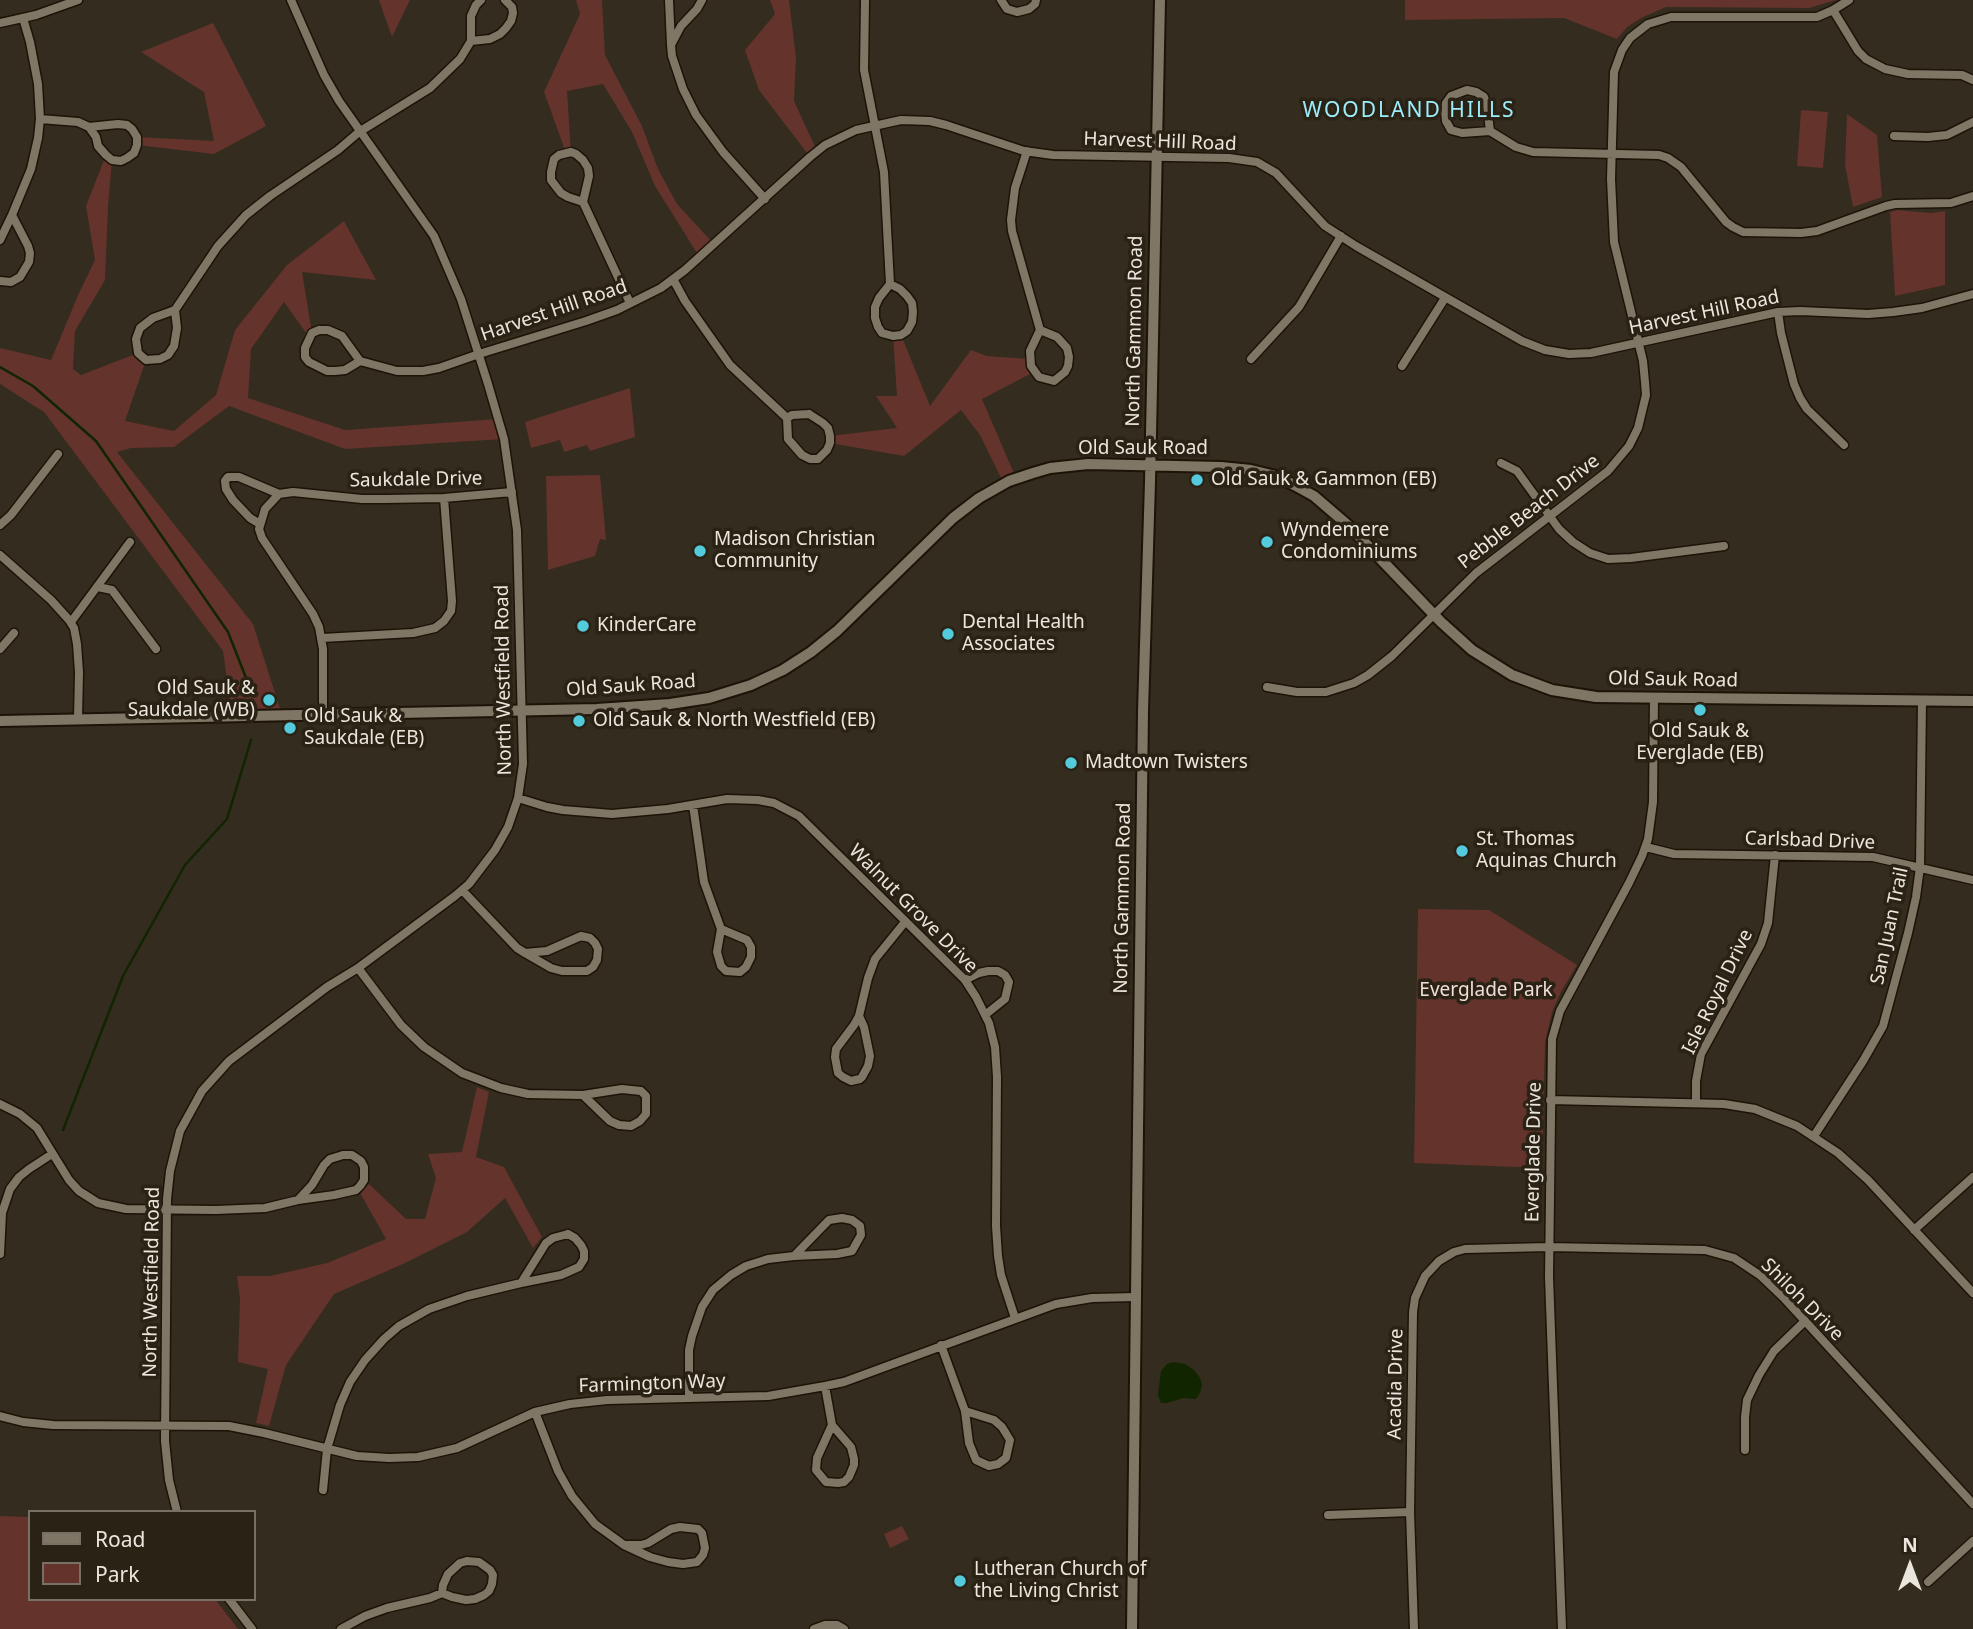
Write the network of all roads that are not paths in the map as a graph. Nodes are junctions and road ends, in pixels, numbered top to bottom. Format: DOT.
graph roads {
  1 [pos="78,0"];
  2 [pos="290,0"];
  3 [pos="481,0"];
  4 [pos="505,0"];
  5 [pos="669,0"];
  6 [pos="702,0"];
  7 [pos="865,0"];
  8 [pos="1001,0"];
  9 [pos="1036,0"];
  10 [pos="1160,0"];
  11 [pos="1849,0"];
  12 [pos="1833,10"];
  13 [pos="23,19"];
  14 [pos="0,23"];
  15 [pos="471,41"];
  16 [pos="671,45"];
  17 [pos="1973,80"];
  18 [pos="40,119"];
  19 [pos="1973,122"];
  20 [pos="875,125"];
  21 [pos="89,127"];
  22 [pos="1490,131"];
  23 [pos="359,132"];
  24 [pos="1894,136"];
  25 [pos="1027,151"];
  26 [pos="1611,154"];
  27 [pos="1156,157"];
  28 [pos="1973,195"];
  29 [pos="765,199"];
  30 [pos="583,202"];
  31 [pos="12,215"];
  32 [pos="1341,236"];
  33 [pos="0,240"];
  34 [pos="673,279"];
  35 [pos="0,281"];
  36 [pos="890,284"];
  37 [pos="1973,294"];
  38 [pos="1445,298"];
  39 [pos="630,303"];
  40 [pos="175,310"];
  41 [pos="1778,312"];
  42 [pos="1040,330"];
  43 [pos="1638,343"];
  44 [pos="479,354"];
  45 [pos="1251,359"];
  46 [pos="360,361"];
  47 [pos="1402,366"];
  48 [pos="787,418"];
  49 [pos="1844,445"];
  50 [pos="58,454"];
  51 [pos="1500,463"];
  52 [pos="1150,465"];
  53 [pos="512,492"];
  54 [pos="279,494"];
  55 [pos="444,498"];
  56 [pos="1549,516"];
  57 [pos="0,524"];
  58 [pos="260,524"];
  59 [pos="130,542"];
  60 [pos="1724,546"];
  61 [pos="0,555"];
  62 [pos="98,587"];
  63 [pos="1434,614"];
  64 [pos="71,622"];
  65 [pos="14,633"];
  66 [pos="322,638"];
  67 [pos="0,649"];
  68 [pos="156,649"];
  69 [pos="1268,687"];
  70 [pos="1654,698"];
  71 [pos="1922,701"];
  72 [pos="1973,701"];
  73 [pos="522,710"];
  74 [pos="323,714"];
  75 [pos="78,719"];
  76 [pos="0,721"];
  77 [pos="518,798"];
  78 [pos="693,805"];
  79 [pos="1646,847"];
  80 [pos="1775,855"];
  81 [pos="1920,867"];
  82 [pos="1973,880"];
  83 [pos="462,890"];
  84 [pos="905,922"];
  85 [pos="720,929"];
  86 [pos="525,953"];
  87 [pos="358,968"];
  88 [pos="965,980"];
  89 [pos="985,1015"];
  90 [pos="859,1016"];
  91 [pos="583,1095"];
  92 [pos="1550,1100"];
  93 [pos="1696,1102"];
  94 [pos="0,1104"];
  95 [pos="1814,1136"];
  96 [pos="52,1154"];
  97 [pos="1973,1177"];
  98 [pos="298,1200"];
  99 [pos="167,1209"];
  100 [pos="1914,1230"];
  101 [pos="1548,1247"];
  102 [pos="0,1254"];
  103 [pos="794,1256"];
  104 [pos="521,1283"];
  105 [pos="1973,1293"];
  106 [pos="1136,1297"];
  107 [pos="1015,1318"];
  108 [pos="1804,1322"];
  109 [pos="941,1345"];
  110 [pos="825,1386"];
  111 [pos="689,1398"];
  112 [pos="965,1411"];
  113 [pos="536,1412"];
  114 [pos="0,1416"];
  115 [pos="832,1425"];
  116 [pos="166,1426"];
  117 [pos="327,1449"];
  118 [pos="1745,1450"];
  119 [pos="323,1490"];
  120 [pos="1973,1504"];
  121 [pos="177,1510"];
  122 [pos="1410,1511"];
  123 [pos="1328,1515"];
  124 [pos="1973,1541"];
  125 [pos="624,1545"];
  126 [pos="1928,1582"];
  127 [pos="442,1593"];
  128 [pos="231,1601"];
  129 [pos="252,1629"];
  130 [pos="341,1629"];
  131 [pos="814,1629"];
  132 [pos="844,1629"];
  133 [pos="1132,1629"];
  134 [pos="1414,1629"];
  135 [pos="1562,1629"];
  1 -- 13 [label="street"];
  2 -- 23 [label="street, North Westfield Road"];
  3 -- 15 [label="street"];
  4 -- 15 [label="street"];
  5 -- 16 [label="street"];
  6 -- 16 [label="street"];
  7 -- 20 [label="street"];
  8 -- 9 [label="street"];
  10 -- 27 [label="street, North Gammon Road"];
  11 -- 12 [label="street, Pebble Beach Drive"];
  12 -- 17 [label="street"];
  12 -- 26 [label="street, Pebble Beach Drive"];
  13 -- 14 [label="street"];
  13 -- 18 [label="street"];
  15 -- 23 [label="street"];
  16 -- 29 [label="street"];
  18 -- 21 [label="street"];
  18 -- 31 [label="street"];
  19 -- 24 [label="street"];
  20 -- 25 [label="street, Harvest Hill Road"];
  20 -- 29 [label="street, Harvest Hill Road"];
  20 -- 36 [label="street"];
  21 -- 21 [label="street"];
  22 -- 22 [label="street"];
  22 -- 26 [label="street"];
  23 -- 40 [label="street"];
  23 -- 44 [label="street, North Westfield Road"];
  25 -- 27 [label="street, Harvest Hill Road"];
  25 -- 42 [label="street"];
  26 -- 28 [label="street"];
  26 -- 43 [label="street, Pebble Beach Drive"];
  27 -- 32 [label="street, Harvest Hill Road"];
  27 -- 52 [label="street, North Gammon Road"];
  29 -- 34 [label="street, Harvest Hill Road"];
  30 -- 30 [label="street"];
  30 -- 39 [label="street"];
  31 -- 33 [label="street"];
  31 -- 35 [label="street"];
  32 -- 38 [label="street, Harvest Hill Road"];
  32 -- 45 [label="street"];
  34 -- 39 [label="street, Harvest Hill Road"];
  34 -- 48 [label="street"];
  36 -- 36 [label="street"];
  37 -- 41 [label="street, Harvest Hill Road"];
  38 -- 43 [label="street, Harvest Hill Road"];
  38 -- 47 [label="street"];
  39 -- 44 [label="street, Harvest Hill Road"];
  40 -- 40 [label="street"];
  41 -- 43 [label="street, Harvest Hill Road"];
  41 -- 49 [label="street"];
  42 -- 42 [label="street"];
  43 -- 56 [label="street, Pebble Beach Drive"];
  44 -- 46 [label="street, Harvest Hill Road"];
  44 -- 53 [label="street, North Westfield Road"];
  46 -- 46 [label="street"];
  48 -- 48 [label="street"];
  50 -- 57 [label="street"];
  51 -- 56 [label="street"];
  52 -- 63 [label="street, Old Sauk Road"];
  52 -- 73 [label="street, Old Sauk Road"];
  52 -- 106 [label="street, North Gammon Road"];
  53 -- 55 [label="street, Saukdale Drive"];
  53 -- 73 [label="street, North Westfield Road"];
  54 -- 55 [label="street, Saukdale Drive"];
  54 -- 58 [label="street"];
  54 -- 58 [label="street"];
  55 -- 66 [label="street"];
  56 -- 60 [label="street"];
  56 -- 63 [label="street, Pebble Beach Drive"];
  58 -- 66 [label="street"];
  59 -- 62 [label="street"];
  61 -- 64 [label="street"];
  62 -- 64 [label="street"];
  62 -- 68 [label="street"];
  63 -- 69 [label="street, Pebble Beach Drive"];
  63 -- 70 [label="street, Old Sauk Road"];
  64 -- 75 [label="street"];
  65 -- 67 [label="street"];
  66 -- 74 [label="street"];
  70 -- 71 [label="street, Old Sauk Road"];
  70 -- 79 [label="street, Everglade Drive"];
  71 -- 72 [label="street, Old Sauk Road"];
  71 -- 81 [label="street, San Juan Trail"];
  73 -- 74 [label="street, Old Sauk Road"];
  73 -- 77 [label="street, North Westfield Road"];
  74 -- 75 [label="street, Old Sauk Road"];
  75 -- 76 [label="street, Old Sauk Road"];
  77 -- 78 [label="street, Walnut Grove Drive"];
  77 -- 83 [label="street, North Westfield Road"];
  78 -- 84 [label="street, Walnut Grove Drive"];
  78 -- 85 [label="street"];
  79 -- 80 [label="street, Carlsbad Drive"];
  79 -- 92 [label="street, Everglade Drive"];
  80 -- 81 [label="street, Carlsbad Drive"];
  80 -- 93 [label="street, Isle Royal Drive"];
  81 -- 82 [label="street, Carlsbad Drive"];
  81 -- 95 [label="street, San Juan Trail"];
  83 -- 86 [label="street"];
  83 -- 87 [label="street, North Westfield Road"];
  84 -- 88 [label="street, Walnut Grove Drive"];
  84 -- 90 [label="street"];
  85 -- 85 [label="street"];
  86 -- 86 [label="street"];
  87 -- 91 [label="street"];
  87 -- 99 [label="street, North Westfield Road"];
  88 -- 89 [label="street, Walnut Grove Drive"];
  88 -- 89 [label="street"];
  89 -- 107 [label="street, Walnut Grove Drive"];
  90 -- 90 [label="street"];
  91 -- 91 [label="street"];
  92 -- 93 [label="street"];
  92 -- 101 [label="street, Everglade Drive"];
  93 -- 95 [label="street"];
  94 -- 96 [label="street"];
  95 -- 100 [label="street"];
  96 -- 99 [label="street"];
  96 -- 102 [label="street"];
  97 -- 100 [label="street"];
  98 -- 98 [label="street"];
  98 -- 99 [label="street"];
  99 -- 116 [label="street, North Westfield Road"];
  100 -- 105 [label="street"];
  101 -- 108 [label="street, Shiloh Drive"];
  101 -- 122 [label="street, Acadia Drive"];
  101 -- 135 [label="street, Everglade Drive"];
  103 -- 103 [label="street"];
  103 -- 111 [label="street"];
  104 -- 104 [label="street"];
  104 -- 117 [label="street"];
  106 -- 107 [label="street, Farmington Way"];
  106 -- 133 [label="street, North Gammon Road"];
  107 -- 109 [label="street, Farmington Way"];
  108 -- 118 [label="street"];
  108 -- 120 [label="street, Shiloh Drive"];
  109 -- 110 [label="street, Farmington Way"];
  109 -- 112 [label="street"];
  110 -- 111 [label="street, Farmington Way"];
  110 -- 115 [label="street"];
  111 -- 113 [label="street, Farmington Way"];
  112 -- 112 [label="street"];
  113 -- 117 [label="street, Farmington Way"];
  113 -- 125 [label="street"];
  114 -- 116 [label="street, Farmington Way"];
  115 -- 115 [label="street"];
  116 -- 117 [label="street, Farmington Way"];
  116 -- 121 [label="street, North Westfield Road"];
  117 -- 119 [label="street"];
  122 -- 123 [label="street"];
  122 -- 134 [label="street, Acadia Drive"];
  124 -- 126 [label="street"];
  125 -- 125 [label="street"];
  127 -- 127 [label="street"];
  127 -- 130 [label="street"];
  128 -- 129 [label="street"];
  131 -- 132 [label="street"];
}
